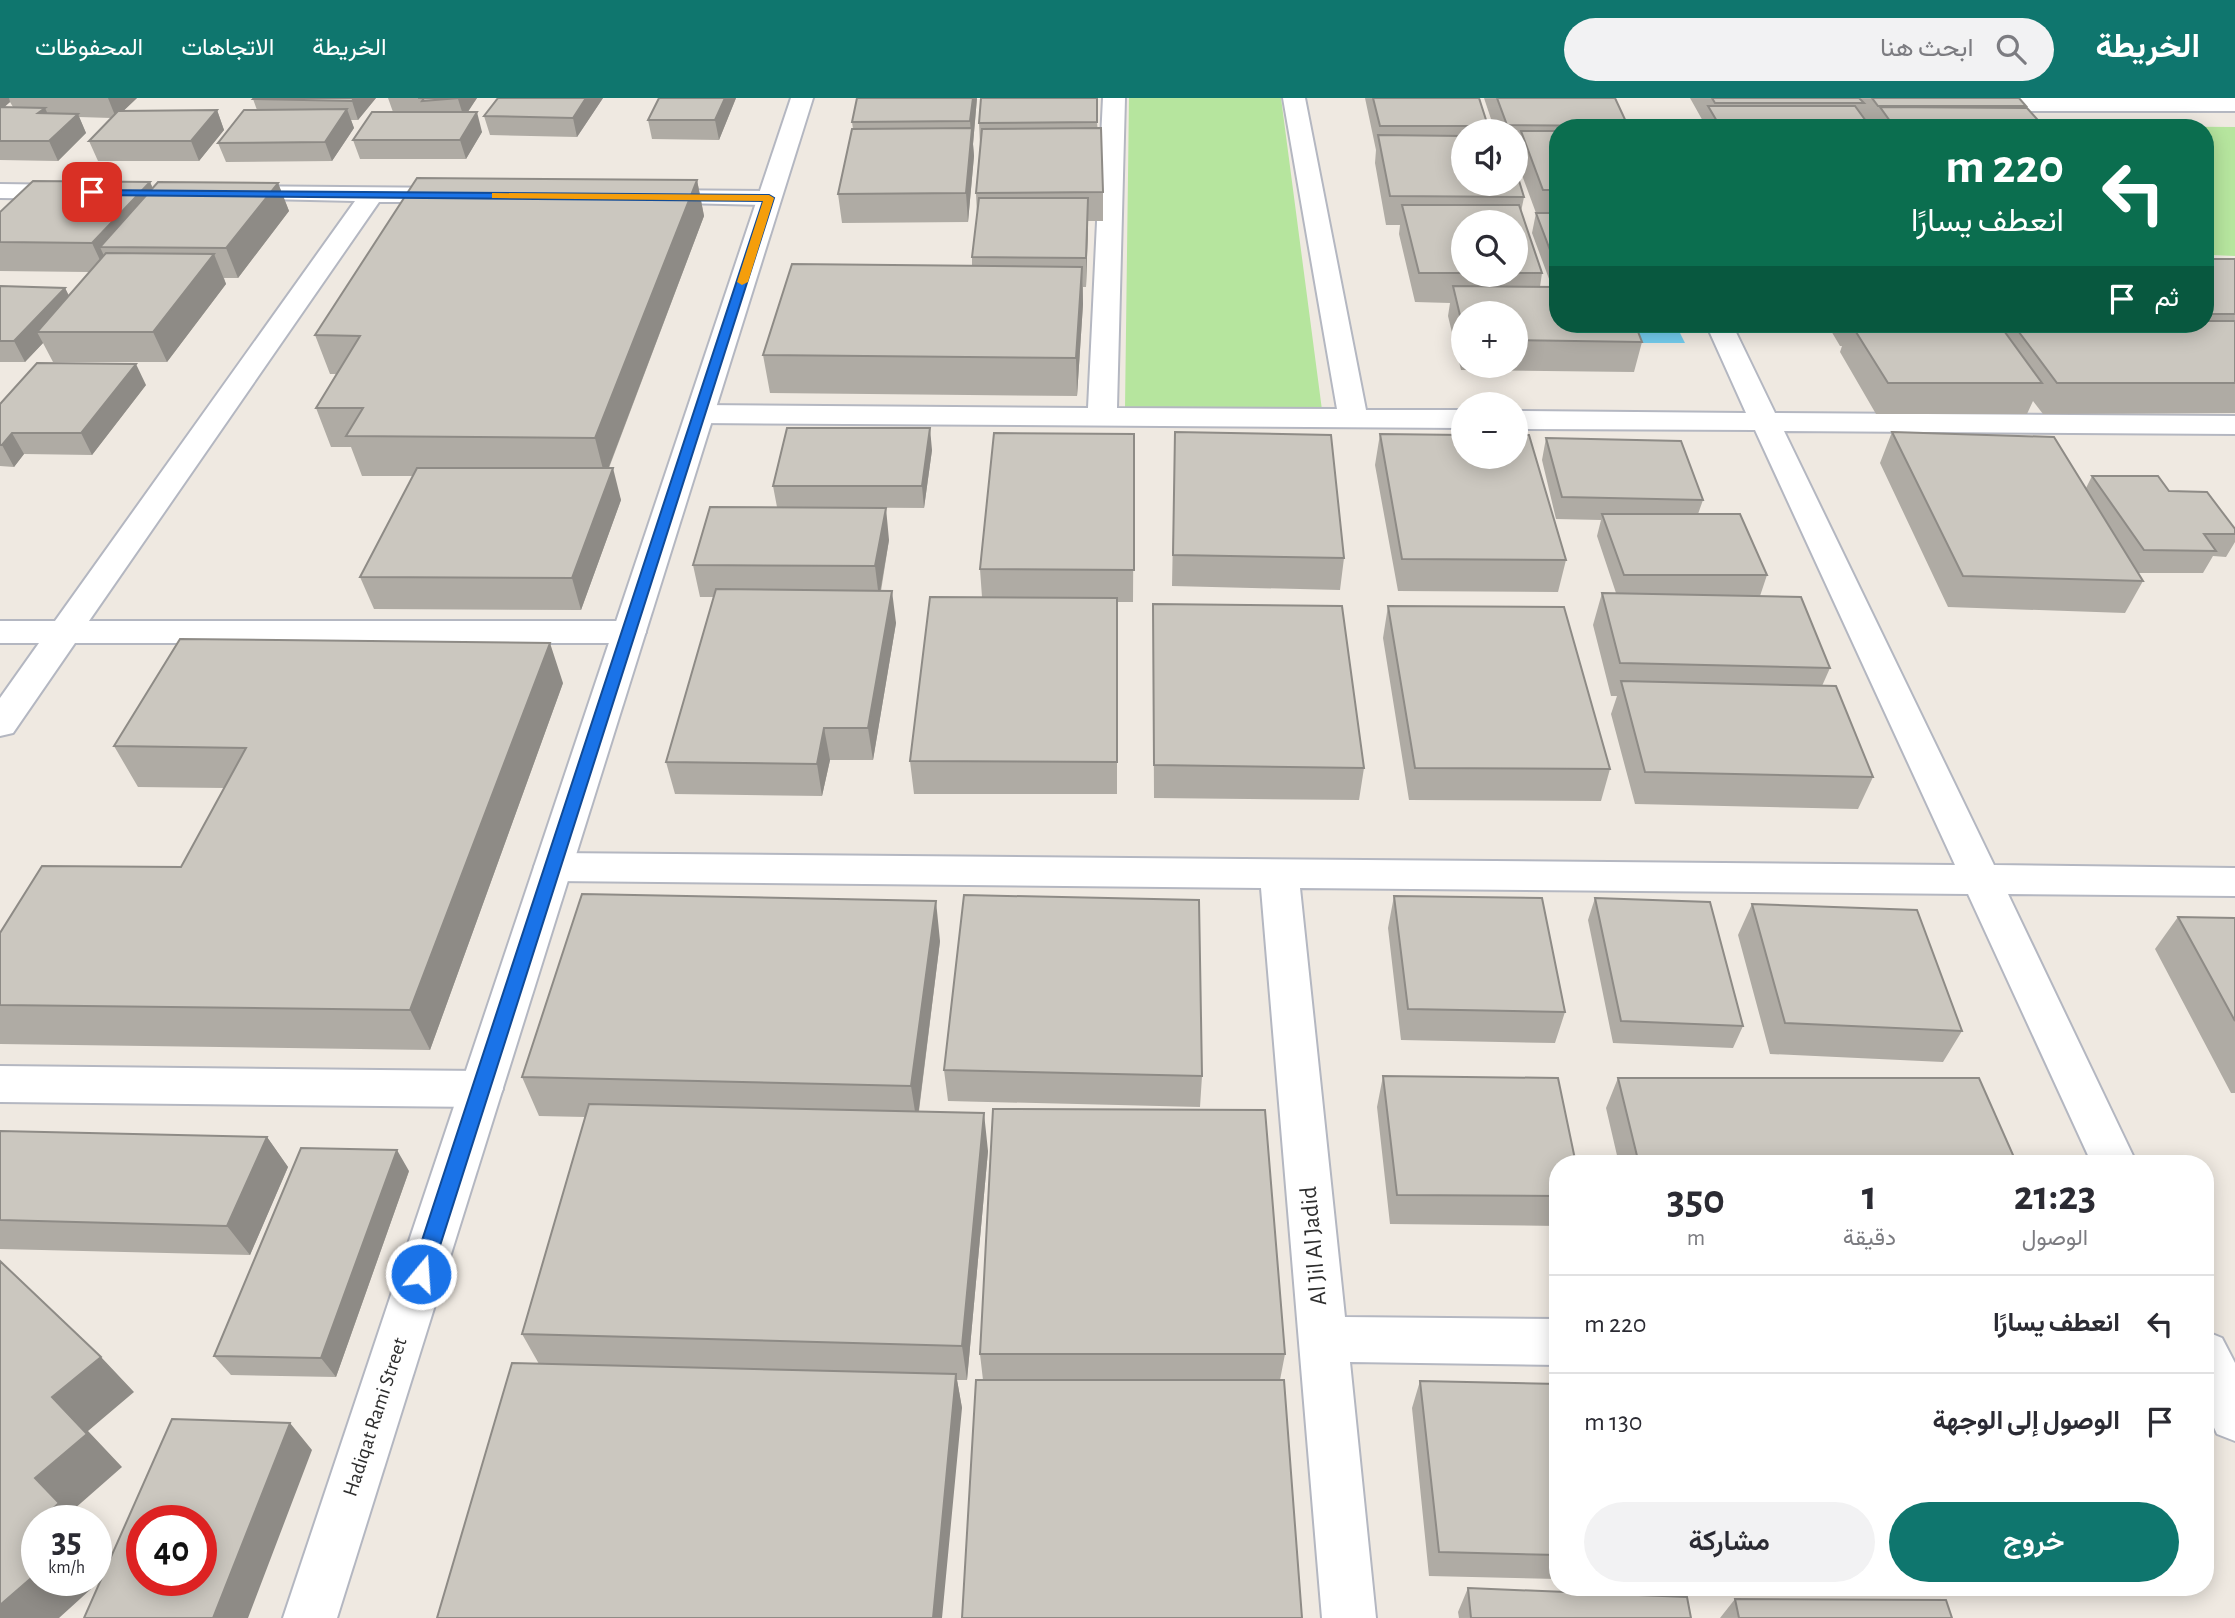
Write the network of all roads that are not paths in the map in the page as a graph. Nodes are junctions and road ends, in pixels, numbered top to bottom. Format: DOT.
graph roads {
  1 [pos="802,98"];
  2 [pos="1114,98"];
  3 [pos="1294,98"];
  4 [pos="2001,101"];
  5 [pos="2235,104"];
  6 [pos="2016,119"];
  7 [pos="92,192"];
  8 [pos="204,193"];
  9 [pos="3,194"];
  10 [pos="372,194"];
  11 [pos="481,195"];
  12 [pos="632,197"];
  13 [pos="769,198"];
  14 [pos="1723,333"];
  15 [pos="700,414"];
  16 [pos="1102,417"];
  17 [pos="1353,419"];
  18 [pos="1451,419"];
  19 [pos="1528,420"];
  20 [pos="1765,422"];
  21 [pos="2235,425"];
  22 [pos="0,632"];
  23 [pos="65,632"];
  24 [pos="629,632"];
  25 [pos="0,724"];
  26 [pos="553,867"];
  27 [pos="1279,874"];
  28 [pos="1982,880"];
  29 [pos="2235,882"];
  30 [pos="0,1084"];
  31 [pos="481,1089"];
  32 [pos="2111,1155"];
  33 [pos="1323,1339"];
  34 [pos="1549,1342"];
  35 [pos="2214,1373"];
  36 [pos="2235,1417"];
  37 [pos="310,1618"];
  38 [pos="1349,1618"];
  1 -- 13 [label="street, Hadiqat Rami Street"];
  2 -- 16 [label="street"];
  3 -- 17 [label="street"];
  4 -- 5 [label="street"];
  4 -- 6 [label="street"];
  7 -- 9 [label="street"];
  8 -- 10 [label="street"];
  10 -- 11 [label="street"];
  10 -- 23 [label="street"];
  12 -- 13 [label="street"];
  13 -- 15 [label="street, Hadiqat Rami Street"];
  14 -- 20 [label="street"];
  15 -- 16 [label="street"];
  15 -- 24 [label="street, Hadiqat Rami Street"];
  16 -- 17 [label="street"];
  17 -- 18 [label="street"];
  19 -- 20 [label="street"];
  20 -- 21 [label="street"];
  20 -- 28 [label="street"];
  22 -- 23 [label="street"];
  23 -- 24 [label="street"];
  23 -- 25 [label="street"];
  24 -- 26 [label="street, Hadiqat Rami Street"];
  26 -- 27 [label="street"];
  26 -- 31 [label="street, Hadiqat Rami Street"];
  27 -- 28 [label="street"];
  27 -- 33 [label="street, Al Jil Al Jadid"];
  28 -- 29 [label="street"];
  28 -- 32 [label="street"];
  30 -- 31 [label="street"];
  31 -- 37 [label="street, Hadiqat Rami Street"];
  33 -- 34 [label="street"];
  33 -- 38 [label="street, Al Jil Al Jadid"];
  35 -- 36 [label="street"];
}
